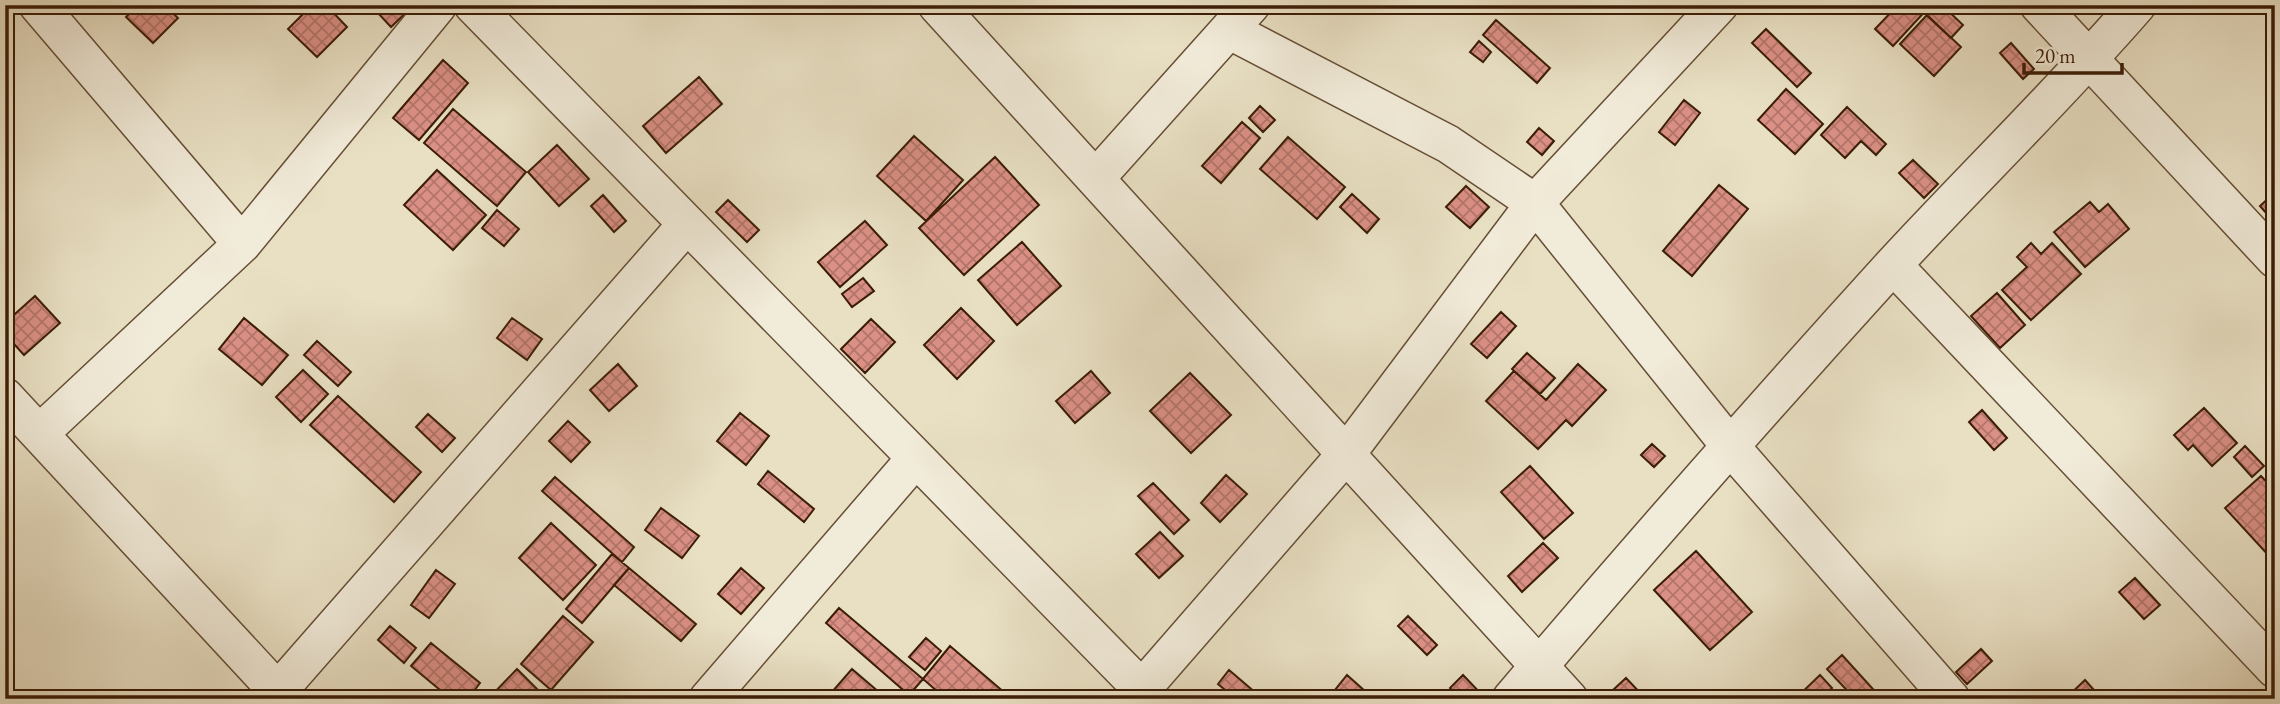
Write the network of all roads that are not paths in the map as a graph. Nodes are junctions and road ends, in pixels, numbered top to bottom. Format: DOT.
graph roads {
  1 [pos="38,5"];
  2 [pos="438,5"];
  3 [pos="473,5"];
  4 [pos="937,5"];
  5 [pos="1719,5"];
  6 [pos="2039,5"];
  7 [pos="2137,5"];
  8 [pos="1240,18"];
  9 [pos="2090,60"];
  10 [pos="1096,178"];
  11 [pos="1535,203"];
  12 [pos="687,225"];
  13 [pos="242,244"];
  14 [pos="2275,258"];
  15 [pos="1893,265"];
  16 [pos="5,397"];
  17 [pos="40,433"];
  18 [pos="1731,446"];
  19 [pos="1347,453"];
  20 [pos="915,459"];
  21 [pos="1539,665"];
  22 [pos="2275,669"];
  23 [pos="1138,694"];
  24 [pos="282,695"];
  25 [pos="708,699"];
  26 [pos="1511,699"];
  27 [pos="1569,699"];
  28 [pos="1951,699"];
  1 -- 13 [label="street"];
  2 -- 13 [label="street"];
  3 -- 12 [label="street"];
  4 -- 10 [label="street"];
  5 -- 11 [label="street"];
  6 -- 9 [label="street"];
  7 -- 9 [label="street"];
  8 -- 10 [label="street"];
  8 -- 11 [label="street"];
  9 -- 14 [label="street"];
  9 -- 15 [label="street"];
  10 -- 19 [label="street"];
  11 -- 18 [label="street"];
  11 -- 19 [label="street"];
  12 -- 20 [label="street"];
  12 -- 24 [label="street"];
  13 -- 17 [label="street"];
  15 -- 18 [label="street"];
  15 -- 22 [label="street"];
  16 -- 17 [label="street"];
  17 -- 24 [label="street"];
  18 -- 21 [label="street"];
  18 -- 28 [label="street"];
  19 -- 21 [label="street"];
  19 -- 23 [label="street"];
  20 -- 23 [label="street"];
  20 -- 25 [label="street"];
  21 -- 26 [label="street"];
  21 -- 27 [label="street"];
}
